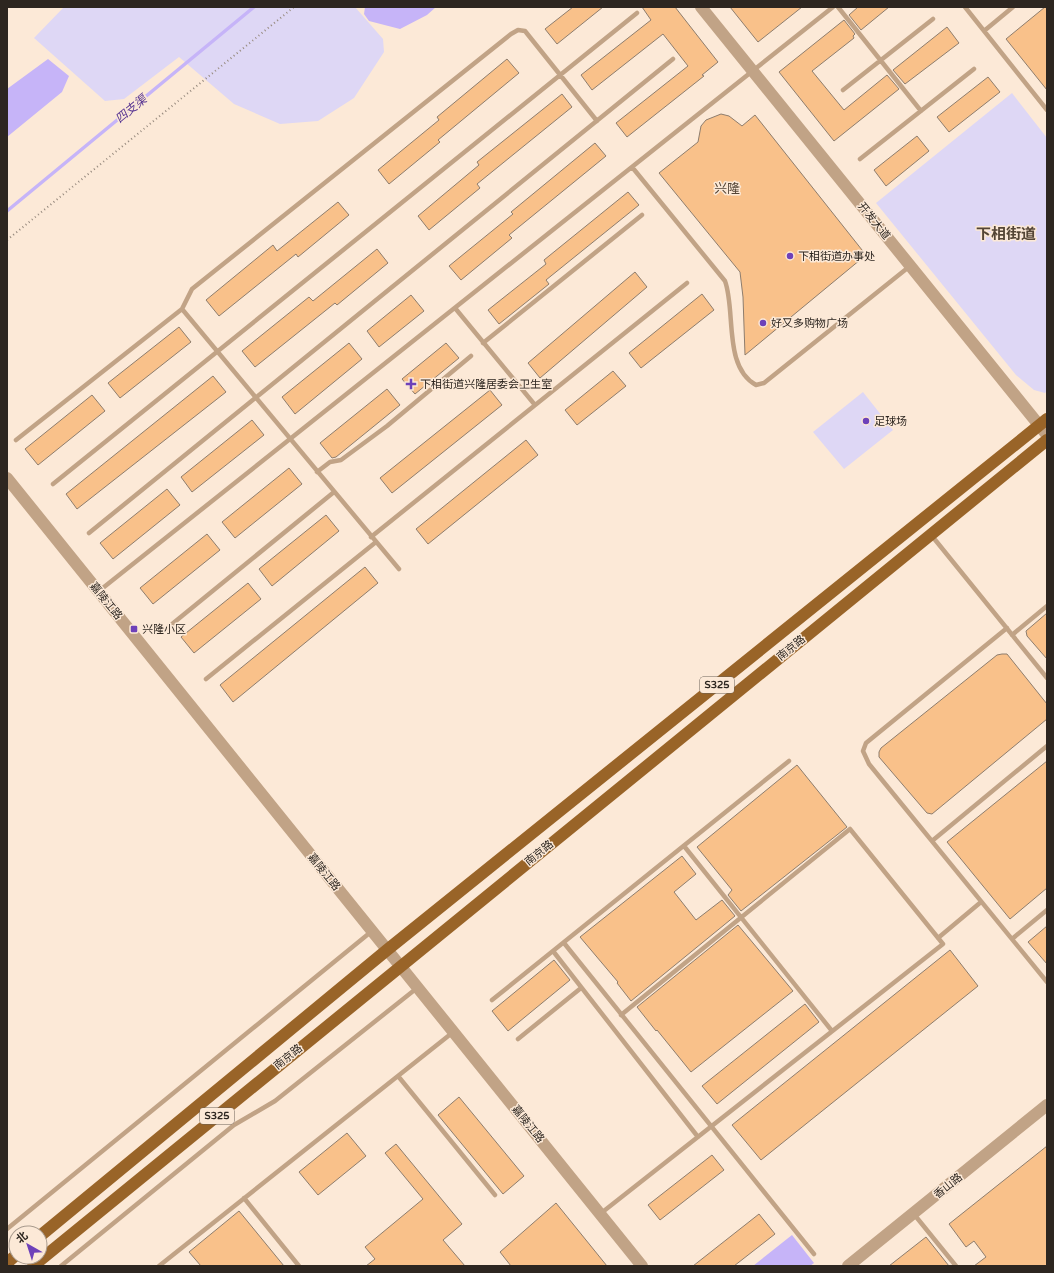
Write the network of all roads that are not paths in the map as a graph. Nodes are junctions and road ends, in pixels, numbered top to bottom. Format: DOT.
graph roads {
  1 [pos="701,7"];
  2 [pos="833,7"];
  3 [pos="838,7"];
  4 [pos="964,7"];
  5 [pos="1013,7"];
  6 [pos="637,13"];
  7 [pos="933,19"];
  8 [pos="984,31"];
  9 [pos="673,60"];
  10 [pos="880,60"];
  11 [pos="974,69"];
  12 [pos="753,71"];
  13 [pos="560,75"];
  14 [pos="843,90"];
  15 [pos="1047,110"];
  16 [pos="921,111"];
  17 [pos="597,121"];
  18 [pos="860,159"];
  19 [pos="632,167"];
  20 [pos="642,215"];
  21 [pos="910,266"];
  22 [pos="687,283"];
  23 [pos="455,308"];
  24 [pos="182,310"];
  25 [pos="483,343"];
  26 [pos="217,352"];
  27 [pos="471,356"];
  28 [pos="256,398"];
  29 [pos="535,405"];
  30 [pos="1043,423"];
  31 [pos="1047,435"];
  32 [pos="290,439"];
  33 [pos="16,440"];
  34 [pos="1047,440"];
  35 [pos="317,472"];
  36 [pos="7,478"];
  37 [pos="53,484"];
  38 [pos="334,492"];
  39 [pos="89,533"];
  40 [pos="931,534"];
  41 [pos="371,537"];
  42 [pos="376,542"];
  43 [pos="399,569"];
  44 [pos="99,591"];
  45 [pos="1047,606"];
  46 [pos="1007,628"];
  47 [pos="166,629"];
  48 [pos="1012,635"];
  49 [pos="206,678"];
  50 [pos="1047,678"];
  51 [pos="1047,746"];
  52 [pos="789,761"];
  53 [pos="932,841"];
  54 [pos="684,846"];
  55 [pos="981,902"];
  56 [pos="1047,910"];
  57 [pos="741,917"];
  58 [pos="372,931"];
  59 [pos="938,938"];
  60 [pos="1012,939"];
  61 [pos="564,943"];
  62 [pos="387,950"];
  63 [pos="553,951"];
  64 [pos="400,966"];
  65 [pos="1047,982"];
  66 [pos="418,987"];
  67 [pos="581,988"];
  68 [pos="492,1000"];
  69 [pos="621,1015"];
  70 [pos="832,1031"];
  71 [pos="453,1032"];
  72 [pos="518,1039"];
  73 [pos="398,1076"];
  74 [pos="1047,1105"];
  75 [pos="710,1127"];
  76 [pos="698,1137"];
  77 [pos="495,1195"];
  78 [pos="244,1198"];
  79 [pos="913,1213"];
  80 [pos="600,1214"];
  81 [pos="7,1229"];
  82 [pos="48,1229"];
  83 [pos="814,1254"];
  84 [pos="33,1266"];
  85 [pos="61,1266"];
  86 [pos="159,1266"];
  87 [pos="299,1266"];
  88 [pos="642,1266"];
  89 [pos="848,1266"];
  90 [pos="956,1266"];
  1 -- 12 [label="street, 开发大道"];
  2 -- 12 [label="lane"];
  3 -- 10 [label="lane"];
  4 -- 8 [label="lane"];
  5 -- 8 [label="lane"];
  6 -- 13 [label="lane"];
  7 -- 10 [label="lane"];
  8 -- 15 [label="lane"];
  9 -- 17 [label="lane"];
  10 -- 14 [label="lane"];
  10 -- 16 [label="lane"];
  11 -- 16 [label="lane"];
  12 -- 19 [label="lane"];
  12 -- 21 [label="street, 开发大道"];
  13 -- 17 [label="lane"];
  13 -- 24 [label="lane"];
  13 -- 26 [label="lane"];
  16 -- 18 [label="lane"];
  17 -- 28 [label="lane"];
  19 -- 21 [label="lane"];
  19 -- 23 [label="lane"];
  20 -- 25 [label="lane"];
  21 -- 30 [label="street, 开发大道"];
  22 -- 29 [label="lane"];
  23 -- 25 [label="lane"];
  23 -- 32 [label="lane"];
  24 -- 26 [label="lane"];
  24 -- 33 [label="lane"];
  25 -- 29 [label="lane"];
  26 -- 28 [label="lane"];
  26 -- 37 [label="lane"];
  27 -- 35 [label="lane"];
  28 -- 32 [label="lane"];
  28 -- 39 [label="lane"];
  29 -- 41 [label="lane"];
  30 -- 31 [label="street, 开发大道"];
  30 -- 62 [label="main road, 南京路 / S325"];
  32 -- 35 [label="lane"];
  32 -- 44 [label="lane"];
  34 -- 40 [label="main road, 南京路 / S325"];
  35 -- 38 [label="lane"];
  36 -- 44 [label="street, 嘉陵江路"];
  38 -- 41 [label="lane"];
  38 -- 47 [label="lane"];
  40 -- 46 [label="lane"];
  40 -- 64 [label="main road, 南京路 / S325"];
  41 -- 42 [label="lane"];
  42 -- 43 [label="lane"];
  42 -- 49 [label="lane"];
  44 -- 58 [label="street, 嘉陵江路"];
  45 -- 48 [label="lane"];
  46 -- 48 [label="lane"];
  46 -- 53 [label="lane"];
  48 -- 50 [label="lane"];
  51 -- 53 [label="lane"];
  52 -- 54 [label="lane"];
  53 -- 55 [label="lane"];
  54 -- 57 [label="lane"];
  54 -- 61 [label="lane"];
  55 -- 59 [label="lane"];
  55 -- 60 [label="lane"];
  56 -- 60 [label="lane"];
  57 -- 59 [label="lane"];
  57 -- 69 [label="lane"];
  57 -- 70 [label="lane"];
  58 -- 62 [label="street, 嘉陵江路"];
  58 -- 81 [label="lane"];
  59 -- 70 [label="lane"];
  60 -- 65 [label="lane"];
  61 -- 63 [label="lane"];
  61 -- 69 [label="lane"];
  62 -- 64 [label="street, 嘉陵江路"];
  62 -- 82 [label="main road, 南京路 / S325"];
  63 -- 67 [label="lane"];
  63 -- 68 [label="lane"];
  64 -- 66 [label="street, 嘉陵江路"];
  64 -- 84 [label="main road, 南京路 / S325"];
  66 -- 71 [label="street, 嘉陵江路"];
  66 -- 85 [label="lane"];
  67 -- 72 [label="lane"];
  67 -- 76 [label="lane"];
  69 -- 75 [label="lane"];
  70 -- 75 [label="lane"];
  71 -- 73 [label="lane"];
  71 -- 80 [label="street, 嘉陵江路"];
  73 -- 77 [label="lane"];
  73 -- 78 [label="lane"];
  74 -- 79 [label="street, 香山路"];
  75 -- 76 [label="lane"];
  75 -- 83 [label="lane"];
  76 -- 80 [label="lane"];
  78 -- 86 [label="lane"];
  78 -- 87 [label="lane"];
  79 -- 89 [label="street, 香山路"];
  79 -- 90 [label="lane"];
  80 -- 88 [label="street, 嘉陵江路"];
}
